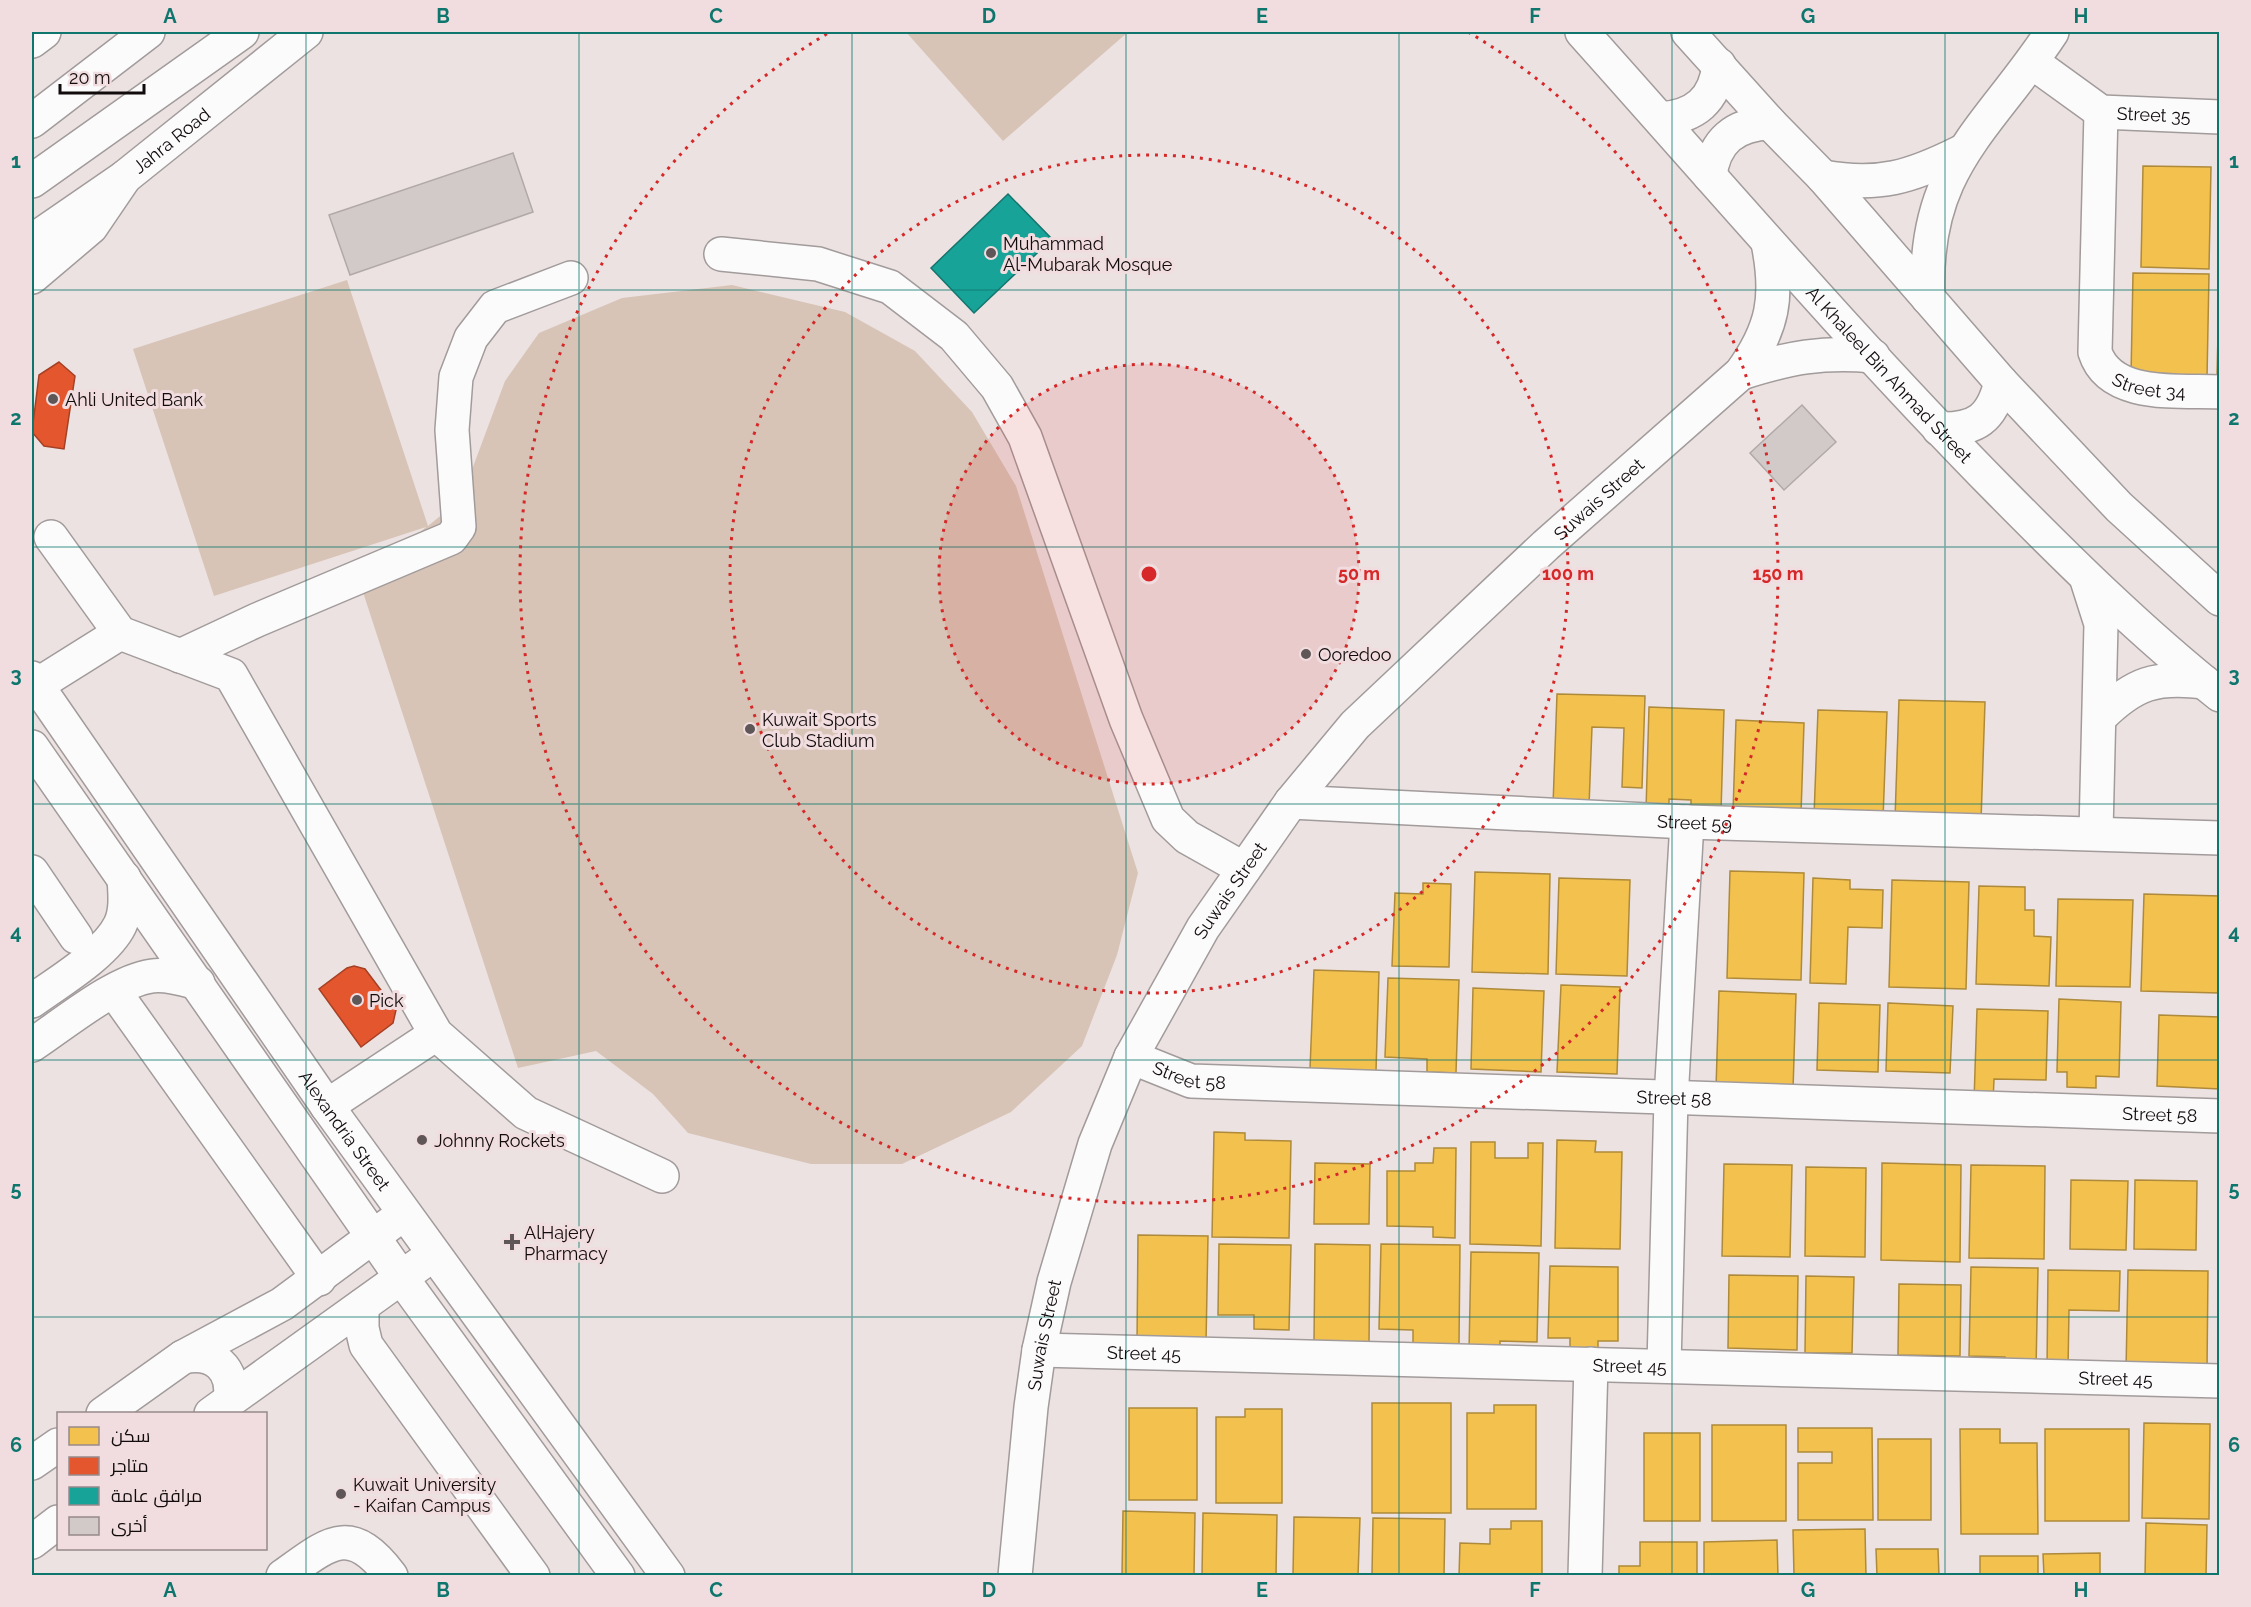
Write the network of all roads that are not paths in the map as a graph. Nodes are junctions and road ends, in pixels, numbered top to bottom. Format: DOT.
graph roads {
  1 [pos="44,32"];
  2 [pos="148,32"];
  3 [pos="242,32"];
  4 [pos="306,32"];
  5 [pos="1582,32"];
  6 [pos="1688,32"];
  7 [pos="2052,32"];
  8 [pos="32,41"];
  9 [pos="2032,62"];
  10 [pos="1719,65"];
  11 [pos="2101,112"];
  12 [pos="2220,117"];
  13 [pos="1660,119"];
  14 [pos="32,122"];
  15 [pos="1770,123"];
  16 [pos="1961,152"];
  17 [pos="1710,176"];
  18 [pos="125,177"];
  19 [pos="1823,177"];
  20 [pos="32,181"];
  21 [pos="32,241"];
  22 [pos="1768,243"];
  23 [pos="722,254"];
  24 [pos="32,277"];
  25 [pos="571,278"];
  26 [pos="1928,298"];
  27 [pos="1873,356"];
  28 [pos="1741,373"];
  29 [pos="2001,382"];
  30 [pos="2220,392"];
  31 [pos="1939,429"];
  32 [pos="51,537"];
  33 [pos="2087,580"];
  34 [pos="2220,598"];
  35 [pos="120,633"];
  36 [pos="180,656"];
  37 [pos="34,682"];
  38 [pos="2212,689"];
  39 [pos="2100,717"];
  40 [pos="32,747"];
  41 [pos="1291,802"];
  42 [pos="1687,822"];
  43 [pos="2096,832"];
  44 [pos="2220,838"];
  45 [pos="1244,869"];
  46 [pos="32,872"];
  47 [pos="124,878"];
  48 [pos="76,937"];
  49 [pos="198,983"];
  50 [pos="114,991"];
  51 [pos="32,1001"];
  52 [pos="436,1034"];
  53 [pos="32,1045"];
  54 [pos="1131,1057"];
  55 [pos="1671,1099"];
  56 [pos="327,1106"];
  57 [pos="2220,1116"];
  58 [pos="662,1176"];
  59 [pos="403,1213"];
  60 [pos="374,1236"];
  61 [pos="434,1254"];
  62 [pos="401,1278"];
  63 [pos="319,1279"];
  64 [pos="362,1306"];
  65 [pos="1039,1350"];
  66 [pos="183,1358"];
  67 [pos="1591,1364"];
  68 [pos="1665,1365"];
  69 [pos="2220,1381"];
  70 [pos="220,1407"];
  71 [pos="104,1412"];
  72 [pos="57,1446"];
  73 [pos="32,1463"];
  74 [pos="57,1523"];
  75 [pos="32,1542"];
  76 [pos="283,1575"];
  77 [pos="391,1575"];
  78 [pos="533,1575"];
  79 [pos="618,1575"];
  80 [pos="668,1575"];
  81 [pos="1016,1575"];
  82 [pos="1585,1575"];
  1 -- 8 [label="main road"];
  2 -- 14 [label="main road"];
  3 -- 20 [label="main road"];
  4 -- 18 [label="main road, Jahra Road"];
  5 -- 13 [label="main road, Al Khaleel Bin Ahmad Street"];
  6 -- 10 [label="main road"];
  7 -- 9 [label="main road"];
  9 -- 11 [label="main road, Street 35"];
  9 -- 16 [label="main road"];
  10 -- 13 [label="main road"];
  10 -- 15 [label="main road"];
  11 -- 12 [label="main road, Street 35"];
  11 -- 30 [label="main road"];
  13 -- 17 [label="main road, Al Khaleel Bin Ahmad Street"];
  15 -- 17 [label="main road"];
  15 -- 19 [label="main road"];
  16 -- 19 [label="main road"];
  16 -- 26 [label="main road"];
  17 -- 22 [label="main road, Al Khaleel Bin Ahmad Street"];
  18 -- 21 [label="main road, Jahra Road"];
  18 -- 24 [label="main road"];
  19 -- 26 [label="main road"];
  22 -- 27 [label="main road, Al Khaleel Bin Ahmad Street"];
  22 -- 28 [label="main road, Suwais Street"];
  23 -- 45 [label="main road"];
  25 -- 36 [label="main road"];
  26 -- 29 [label="main road"];
  27 -- 28 [label="main road, Suwais Street"];
  27 -- 31 [label="main road, Al Khaleel Bin Ahmad Street"];
  28 -- 41 [label="main road, Suwais Street"];
  29 -- 31 [label="main road"];
  29 -- 34 [label="main road"];
  31 -- 33 [label="main road, Al Khaleel Bin Ahmad Street"];
  32 -- 35 [label="main road"];
  33 -- 38 [label="main road, Al Khaleel Bin Ahmad Street"];
  33 -- 39 [label="main road"];
  35 -- 36 [label="main road"];
  35 -- 37 [label="main road"];
  36 -- 52 [label="main road"];
  37 -- 56 [label="main road, Alexandria Street"];
  38 -- 39 [label="main road"];
  39 -- 43 [label="main road"];
  40 -- 47 [label="main road, Alexandria Street"];
  41 -- 42 [label="main road, Street 59"];
  41 -- 45 [label="main road, Suwais Street"];
  42 -- 43 [label="main road, Street 59"];
  42 -- 55 [label="main road"];
  43 -- 44 [label="main road, Street 59"];
  45 -- 54 [label="main road, Suwais Street"];
  46 -- 48 [label="main road"];
  47 -- 49 [label="main road, Alexandria Street"];
  47 -- 51 [label="main road"];
  49 -- 50 [label="main road"];
  49 -- 60 [label="main road, Alexandria Street"];
  50 -- 53 [label="main road"];
  50 -- 63 [label="main road"];
  52 -- 56 [label="main road"];
  52 -- 58 [label="main road"];
  54 -- 55 [label="main road, Street 58"];
  54 -- 65 [label="main road, Suwais Street"];
  55 -- 57 [label="main road, Street 58"];
  55 -- 68 [label="main road"];
  56 -- 59 [label="main road, Alexandria Street"];
  59 -- 60 [label="main road"];
  59 -- 61 [label="main road, Alexandria Street"];
  60 -- 62 [label="main road, Alexandria Street"];
  60 -- 63 [label="main road"];
  61 -- 62 [label="main road"];
  61 -- 80 [label="main road, Alexandria Street"];
  62 -- 64 [label="main road"];
  62 -- 79 [label="main road, Alexandria Street"];
  63 -- 66 [label="main road"];
  64 -- 70 [label="main road"];
  64 -- 78 [label="main road"];
  65 -- 67 [label="main road, Street 45"];
  65 -- 81 [label="main road, Suwais Street"];
  66 -- 70 [label="main road"];
  66 -- 71 [label="main road"];
  67 -- 68 [label="main road, Street 45"];
  67 -- 82 [label="main road"];
  68 -- 69 [label="main road, Street 45"];
  72 -- 73 [label="main road"];
  74 -- 75 [label="main road"];
  76 -- 77 [label="main road"];
}
